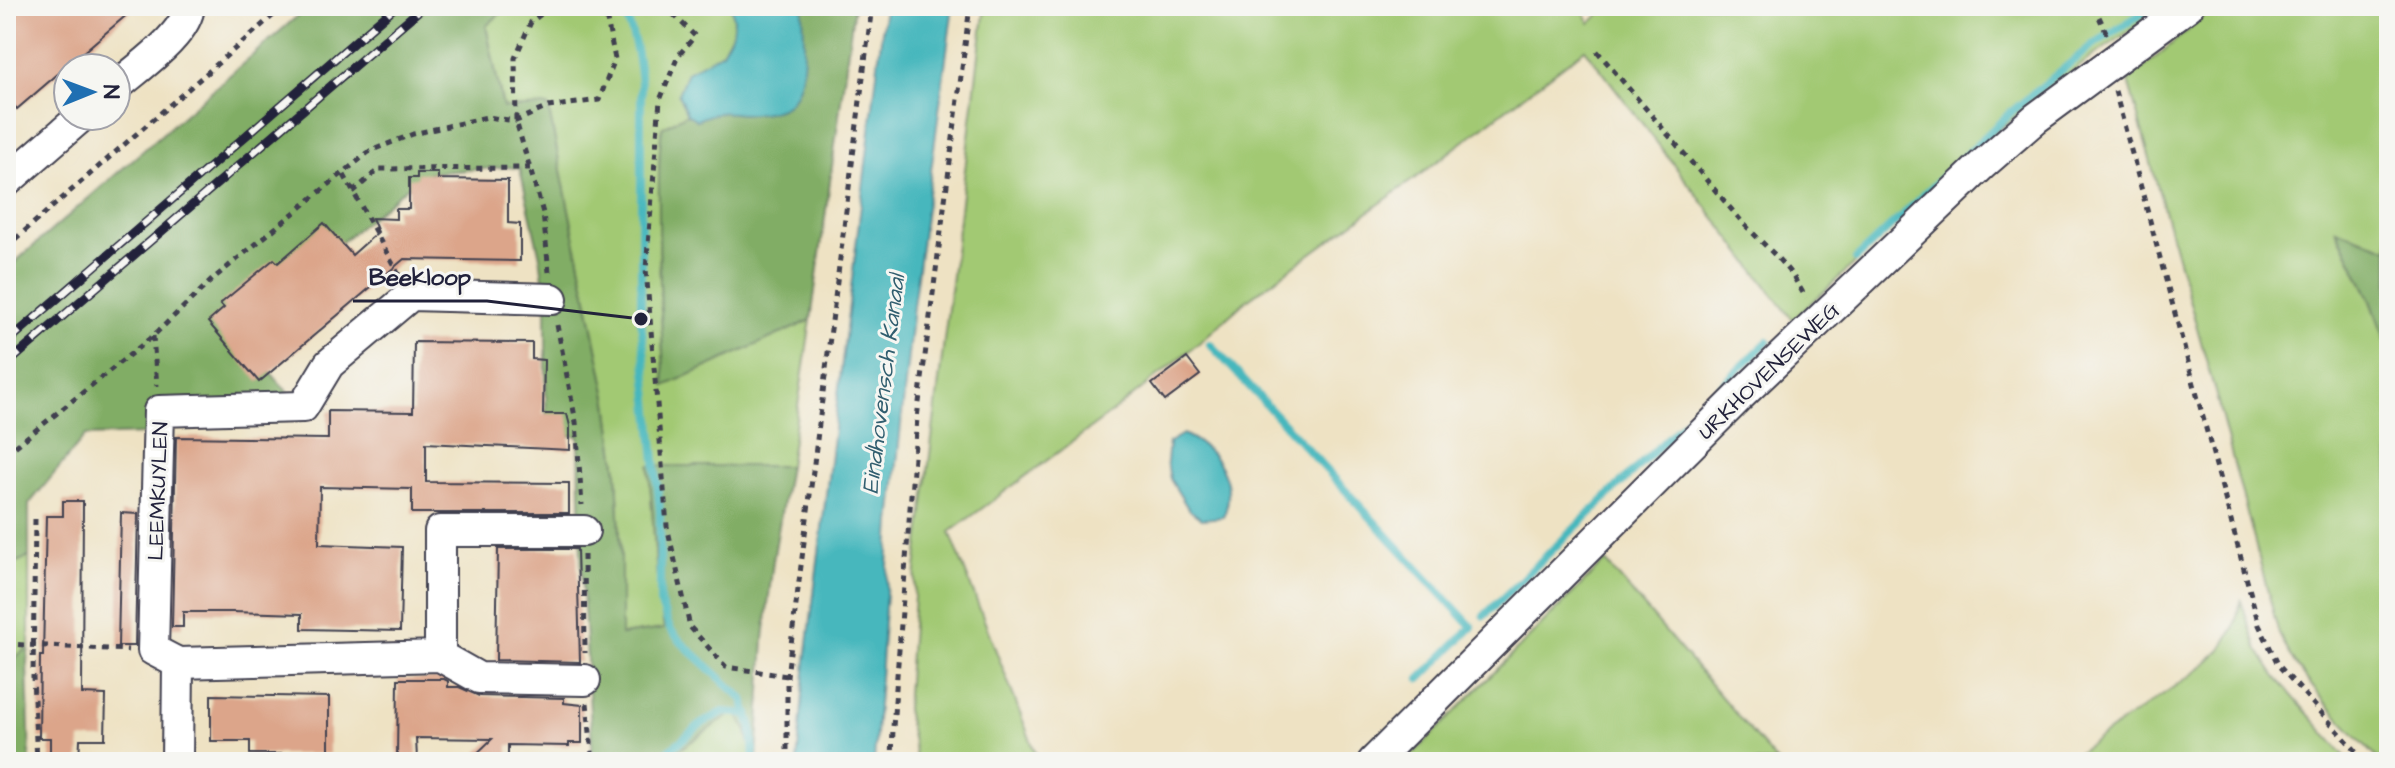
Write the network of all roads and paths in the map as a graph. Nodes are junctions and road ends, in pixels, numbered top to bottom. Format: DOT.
graph roads {
  1 [pos="189,6"];
  2 [pos="284,6"];
  3 [pos="551,6"];
  4 [pos="604,6"];
  5 [pos="665,6"];
  6 [pos="872,6"];
  7 [pos="970,6"];
  8 [pos="2094,6"];
  9 [pos="2188,6"];
  10 [pos="2118,24"];
  11 [pos="1597,51"];
  12 [pos="2104,68"];
  13 [pos="132,73"];
  14 [pos="516,121"];
  15 [pos="64,132"];
  16 [pos="530,168"];
  17 [pos="344,175"];
  18 [pos="6,182"];
  19 [pos="353,192"];
  20 [pos="6,247"];
  21 [pos="411,295"];
  22 [pos="552,299"];
  23 [pos="1819,320"];
  24 [pos="153,336"];
  25 [pos="159,411"];
  26 [pos="6,454"];
  27 [pos="35,519"];
  28 [pos="584,531"];
  29 [pos="6,644"];
  30 [pos="33,647"];
  31 [pos="166,656"];
  32 [pos="440,656"];
  33 [pos="787,676"];
  34 [pos="585,680"];
  35 [pos="37,762"];
  36 [pos="177,762"];
  37 [pos="593,762"];
  38 [pos="787,762"];
  39 [pos="892,762"];
  40 [pos="1373,762"];
  41 [pos="2366,762"];
  1 -- 13 [label="street"];
  2 -- 20 [label="path"];
  3 -- 14 [label="path"];
  4 -- 14 [label="path"];
  5 -- 33 [label="path"];
  6 -- 33 [label="path"];
  7 -- 39 [label="path"];
  8 -- 10 [label="path"];
  9 -- 12 [label="street, URKHOVENSEWEG"];
  11 -- 23 [label="path"];
  12 -- 23 [label="street, URKHOVENSEWEG"];
  12 -- 41 [label="path"];
  14 -- 16 [label="path"];
  14 -- 17 [label="path"];
  15 -- 18 [label="street"];
  16 -- 19 [label="path"];
  16 -- 22 [label="path"];
  17 -- 19 [label="path"];
  17 -- 24 [label="path"];
  19 -- 21 [label="path"];
  21 -- 22 [label="street"];
  21 -- 25 [label="street, LEEMKUYLEN"];
  22 -- 28 [label="path"];
  23 -- 40 [label="street, URKHOVENSEWEG"];
  24 -- 25 [label="path"];
  24 -- 26 [label="path"];
  25 -- 31 [label="street, LEEMKUYLEN"];
  27 -- 30 [label="path"];
  28 -- 32 [label="street"];
  28 -- 34 [label="path"];
  29 -- 30 [label="path"];
  30 -- 31 [label="path"];
  30 -- 35 [label="path"];
  31 -- 32 [label="street"];
  31 -- 36 [label="street, LEEMKUYLEN"];
  32 -- 34 [label="street"];
  33 -- 38 [label="path"];
  34 -- 37 [label="path"];
}
